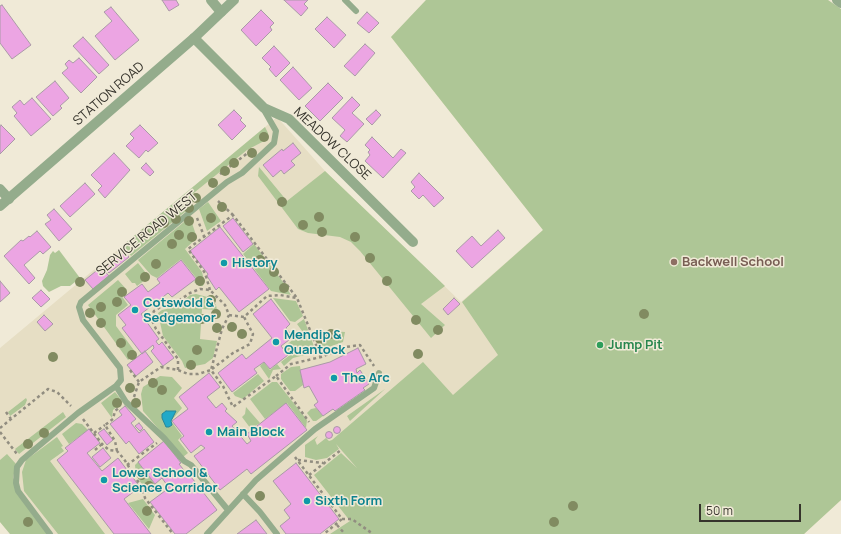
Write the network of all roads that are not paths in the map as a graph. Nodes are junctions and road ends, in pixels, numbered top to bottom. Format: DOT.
graph roads {
  1 [pos="211,0"];
  2 [pos="234,0"];
  3 [pos="345,0"];
  4 [pos="837,0"];
  5 [pos="841,3"];
  6 [pos="221,12"];
  7 [pos="356,12"];
  8 [pos="194,38"];
  9 [pos="264,108"];
  10 [pos="0,188"];
  11 [pos="9,199"];
  12 [pos="0,206"];
  13 [pos="413,242"];
  14 [pos="379,373"];
  15 [pos="116,386"];
  16 [pos="243,494"];
  17 [pos="228,510"];
  18 [pos="50,534"];
  19 [pos="207,534"];
  20 [pos="277,534"];
  1 -- 6 [label="street"];
  2 -- 6 [label="street, STATION ROAD"];
  3 -- 7 [label="lane"];
  4 -- 5 [label="street"];
  6 -- 8 [label="street, STATION ROAD"];
  8 -- 9 [label="street, MEADOW CLOSE"];
  8 -- 11 [label="street, STATION ROAD"];
  9 -- 13 [label="street, MEADOW CLOSE"];
  9 -- 15 [label="lane, SERVICE ROAD WEST"];
  10 -- 11 [label="street"];
  11 -- 12 [label="street, STATION ROAD"];
  14 -- 16 [label="lane"];
  15 -- 17 [label="lane"];
  15 -- 18 [label="lane"];
  16 -- 17 [label="lane"];
  16 -- 20 [label="lane"];
  17 -- 19 [label="lane"];
}
